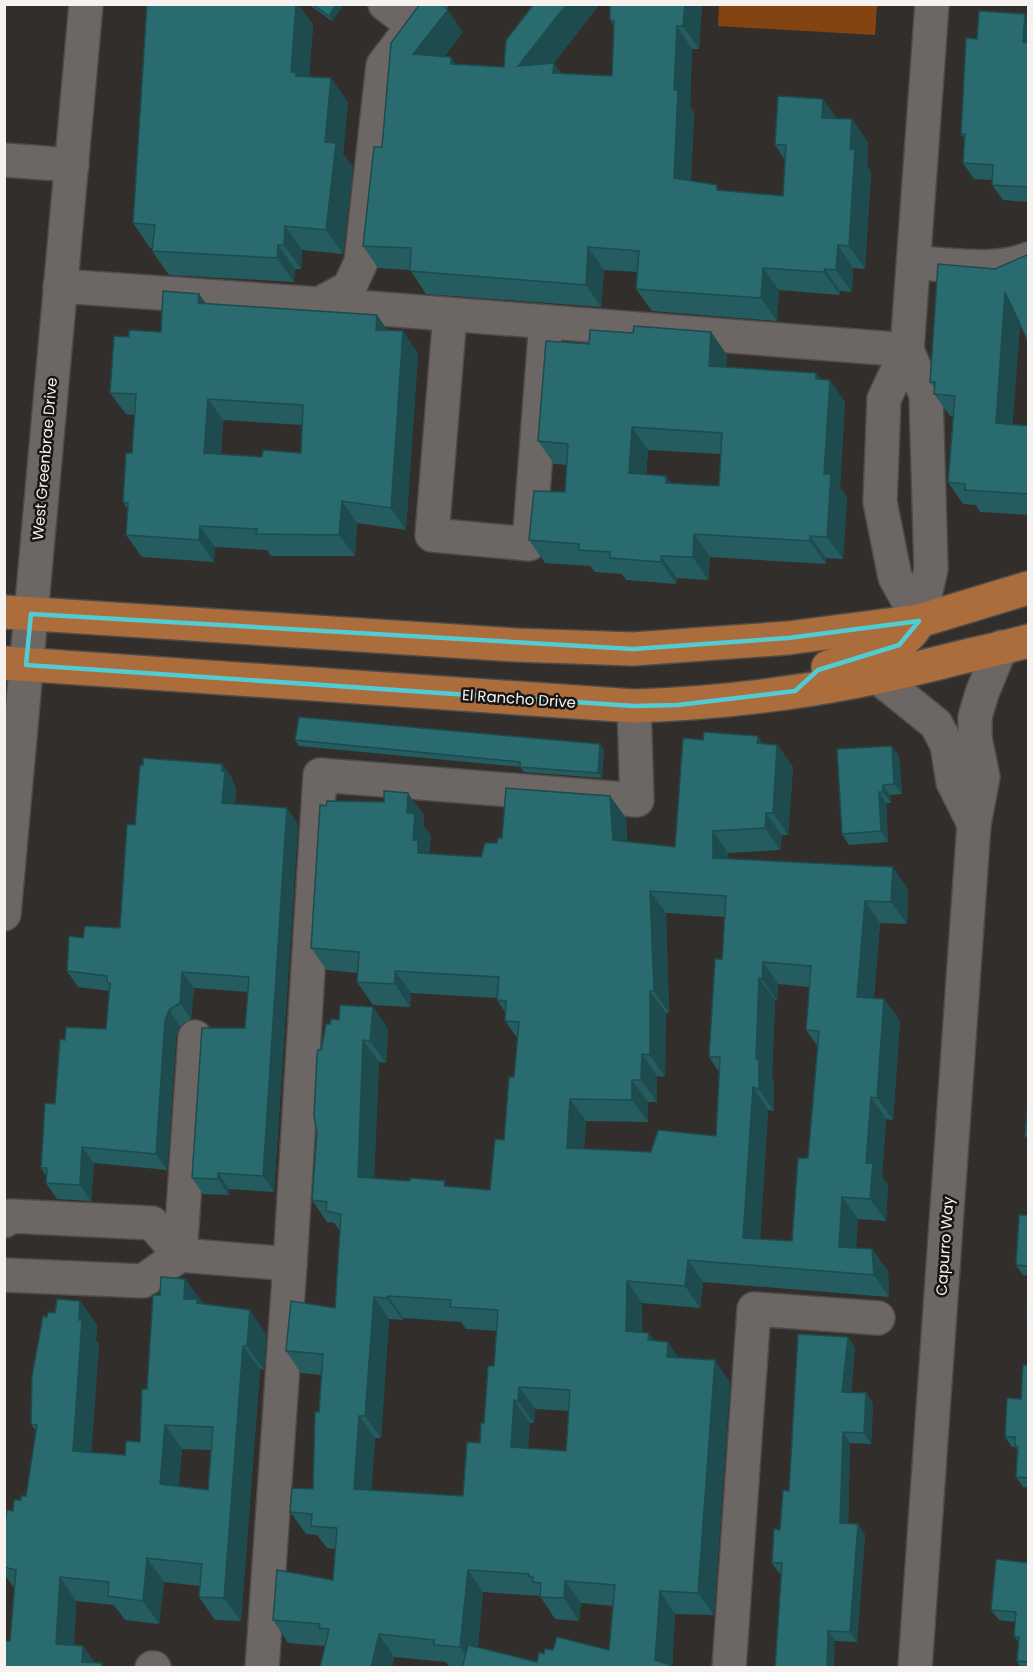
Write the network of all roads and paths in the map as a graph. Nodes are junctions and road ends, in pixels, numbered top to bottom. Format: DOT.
graph roads {
  1 [pos="86,4"];
  2 [pos="385,4"];
  3 [pos="932,4"];
  4 [pos="421,15"];
  5 [pos="4,160"];
  6 [pos="72,165"];
  7 [pos="1029,259"];
  8 [pos="914,263"];
  9 [pos="60,286"];
  10 [pos="319,304"];
  11 [pos="450,315"];
  12 [pos="546,322"];
  13 [pos="907,350"];
  14 [pos="1029,588"];
  15 [pos="18,613"];
  16 [pos="919,621"];
  17 [pos="1015,644"];
  18 [pos="15,664"];
  19 [pos="879,678"];
  20 [pos="795,691"];
  21 [pos="634,706"];
  22 [pos="974,824"];
  23 [pos="4,914"];
  24 [pos="195,1037"];
  25 [pos="4,1221"];
  26 [pos="180,1255"];
  27 [pos="290,1264"];
  28 [pos="4,1275"];
  29 [pos="878,1318"];
  30 [pos="262,1668"];
  31 [pos="729,1668"];
  32 [pos="915,1668"];
  1 -- 6 [label="street, West Greenbrae Drive"];
  2 -- 4 [label="street"];
  3 -- 8 [label="street"];
  4 -- 10 [label="street"];
  5 -- 6 [label="street"];
  6 -- 9 [label="street, West Greenbrae Drive"];
  7 -- 8 [label="street"];
  8 -- 13 [label="street"];
  9 -- 10 [label="street"];
  9 -- 15 [label="street, West Greenbrae Drive"];
  10 -- 11 [label="street"];
  11 -- 12 [label="street"];
  11 -- 12 [label="street"];
  12 -- 13 [label="street"];
  13 -- 16 [label="street"];
  13 -- 16 [label="street"];
  14 -- 16 [label="main road"];
  15 -- 16 [label="main road"];
  15 -- 18 [label="street, West Greenbrae Drive"];
  16 -- 20 [label="main road"];
  17 -- 19 [label="main road, El Rancho Drive"];
  17 -- 22 [label="street, Capurro Way"];
  18 -- 21 [label="main road, El Rancho Drive"];
  18 -- 23 [label="street, West Greenbrae Drive"];
  19 -- 20 [label="main road, El Rancho Drive"];
  19 -- 22 [label="street"];
  20 -- 21 [label="main road, El Rancho Drive"];
  21 -- 27 [label="street"];
  22 -- 32 [label="street, Capurro Way"];
  24 -- 26 [label="street"];
  25 -- 26 [label="street"];
  26 -- 27 [label="street"];
  26 -- 28 [label="street"];
  27 -- 30 [label="street"];
  29 -- 31 [label="street"];
}
